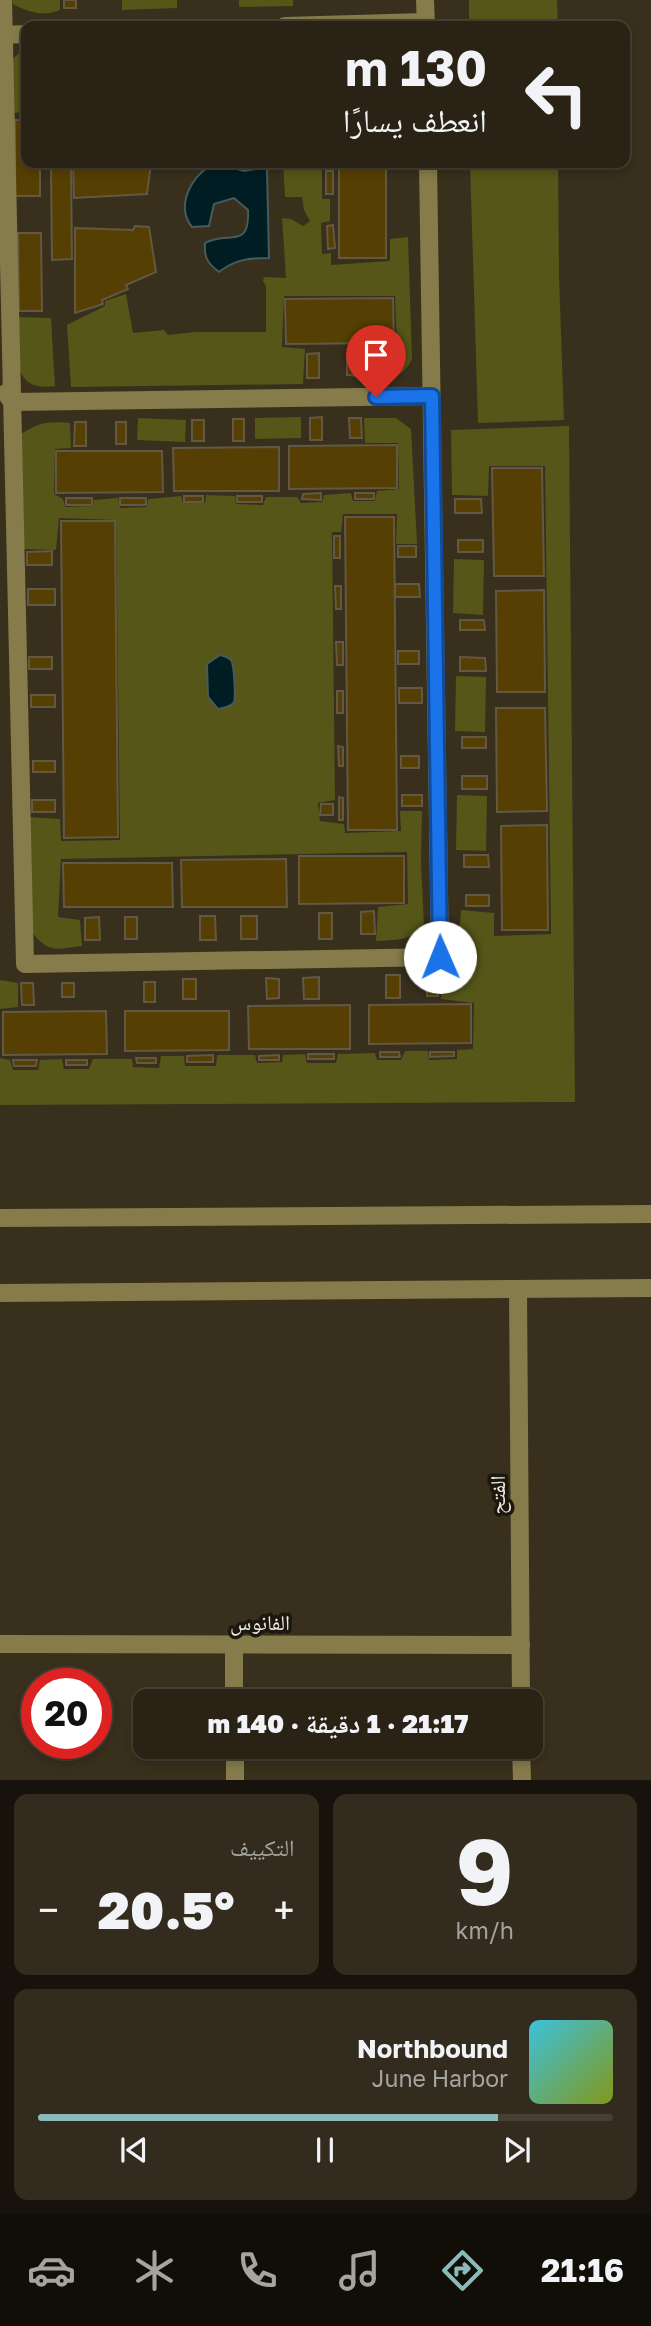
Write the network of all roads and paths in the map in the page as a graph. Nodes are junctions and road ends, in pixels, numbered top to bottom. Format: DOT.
graph roads {
  1 [pos="3,0"];
  2 [pos="425,0"];
  3 [pos="426,21"];
  4 [pos="21,35"];
  5 [pos="2,37"];
  6 [pos="428,168"];
  7 [pos="0,385"];
  8 [pos="432,396"];
  9 [pos="12,402"];
  10 [pos="651,1214"];
  11 [pos="0,1218"];
  12 [pos="651,1288"];
  13 [pos="518,1289"];
  14 [pos="0,1293"];
  15 [pos="0,1644"];
  16 [pos="234,1644"];
  17 [pos="521,1645"];
  18 [pos="234,1689"];
  19 [pos="521,1689"];
  20 [pos="235,1759"];
  21 [pos="521,1759"];
  22 [pos="235,1780"];
  23 [pos="522,1780"];
  1 -- 5 [label="street"];
  2 -- 3 [label="street"];
  4 -- 5 [label="street"];
  5 -- 9 [label="street"];
  6 -- 8 [label="street"];
  7 -- 9 [label="street"];
  8 -- 9 [label="street"];
  8 -- 9 [label="street"];
  10 -- 11 [label="street"];
  12 -- 13 [label="street"];
  13 -- 14 [label="street"];
  13 -- 17 [label="street, الفتح"];
  15 -- 16 [label="street, الفانوس"];
  16 -- 17 [label="street, الفانوس"];
  16 -- 18 [label="street"];
  17 -- 19 [label="street, الفتح"];
  20 -- 22 [label="street"];
  21 -- 23 [label="street"];
}
